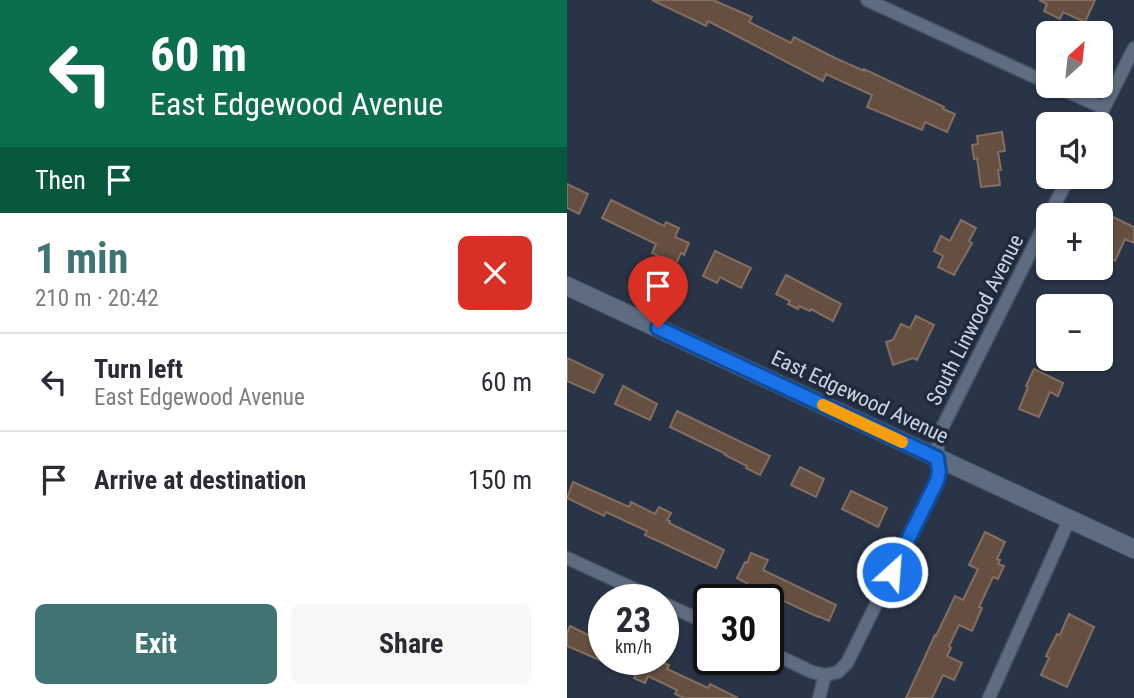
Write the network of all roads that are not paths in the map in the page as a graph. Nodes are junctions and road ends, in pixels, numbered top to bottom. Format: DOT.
graph roads {
  1 [pos="867,0"];
  2 [pos="1134,48"];
  3 [pos="1036,77"];
  4 [pos="1082,98"];
  5 [pos="1104,108"];
  6 [pos="1102,112"];
  7 [pos="1036,242"];
  8 [pos="567,286"];
  9 [pos="937,458"];
  10 [pos="1069,520"];
  11 [pos="1134,550"];
  12 [pos="567,558"];
  13 [pos="623,584"];
  14 [pos="784,659"];
  15 [pos="825,675"];
  16 [pos="819,698"];
  17 [pos="989,698"];
  1 -- 3 [label="street"];
  2 -- 5 [label="street"];
  4 -- 5 [label="street"];
  5 -- 6 [label="street"];
  7 -- 9 [label="street, South Linwood Avenue"];
  8 -- 9 [label="main road, East Edgewood Avenue"];
  9 -- 10 [label="main road, East Edgewood Avenue"];
  9 -- 15 [label="street, South Linwood Avenue"];
  10 -- 11 [label="main road, East Edgewood Avenue"];
  10 -- 17 [label="street"];
  12 -- 13 [label="street"];
  14 -- 15 [label="street"];
  15 -- 16 [label="street"];
}
